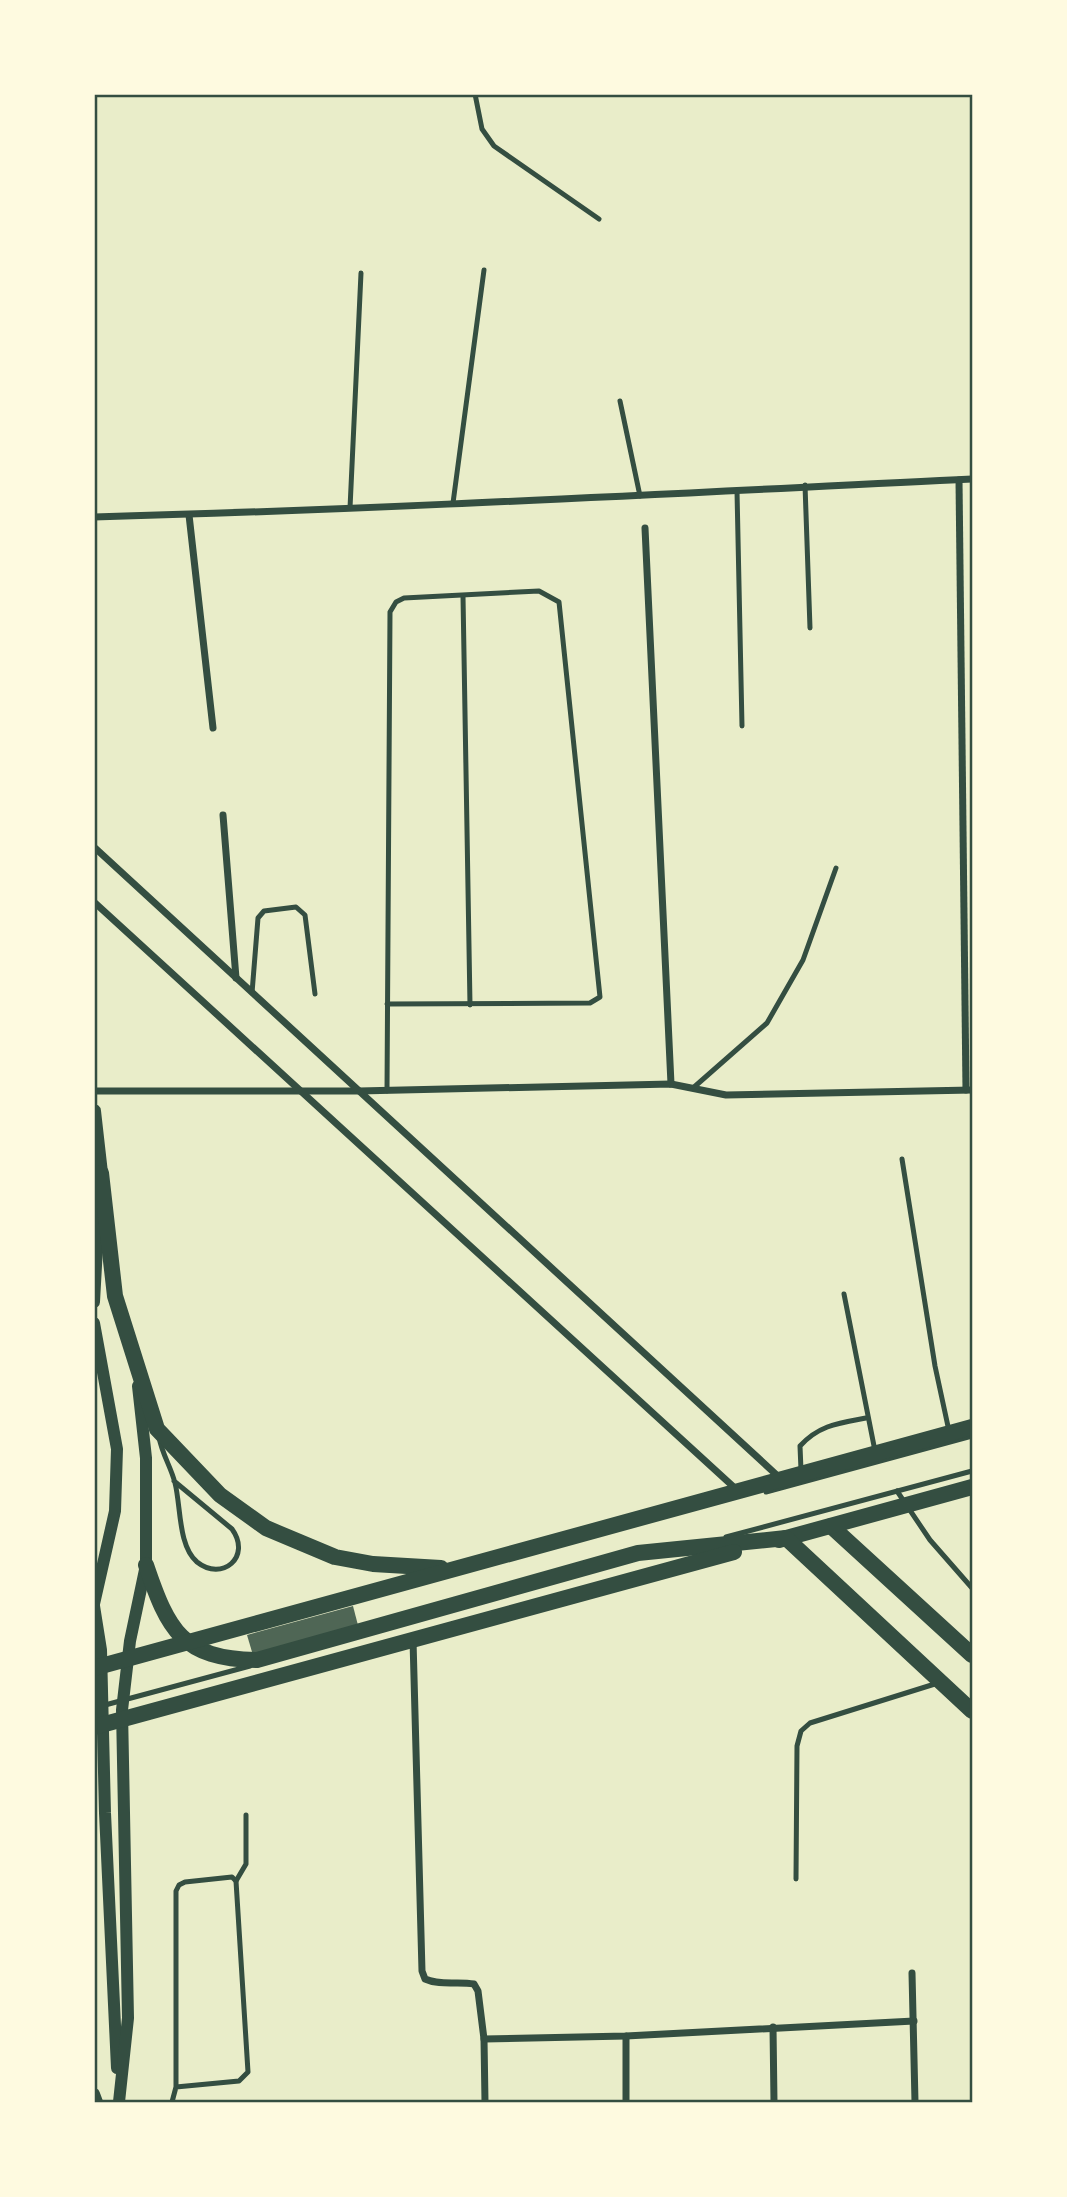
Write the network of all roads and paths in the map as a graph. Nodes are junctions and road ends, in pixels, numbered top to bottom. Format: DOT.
graph roads {
  1 [pos="475,94"];
  2 [pos="599,219"];
  3 [pos="484,270"];
  4 [pos="361,273"];
  5 [pos="620,401"];
  6 [pos="972,479"];
  7 [pos="959,480"];
  8 [pos="805,485"];
  9 [pos="737,491"];
  10 [pos="640,496"];
  11 [pos="453,503"];
  12 [pos="350,508"];
  13 [pos="189,515"];
  14 [pos="94,517"];
  15 [pos="645,528"];
  16 [pos="463,596"];
  17 [pos="810,628"];
  18 [pos="742,726"];
  19 [pos="214,728"];
  20 [pos="223,815"];
  21 [pos="94,847"];
  22 [pos="836,868"];
  23 [pos="94,902"];
  24 [pos="236,979"];
  25 [pos="252,993"];
  26 [pos="315,994"];
  27 [pos="387,1004"];
  28 [pos="470,1004"];
  29 [pos="671,1084"];
  30 [pos="693,1088"];
  31 [pos="300,1090"];
  32 [pos="969,1090"];
  33 [pos="94,1091"];
  34 [pos="359,1091"];
  35 [pos="387,1091"];
  36 [pos="94,1111"];
  37 [pos="902,1159"];
  38 [pos="101,1173"];
  39 [pos="94,1209"];
  40 [pos="844,1294"];
  41 [pos="94,1302"];
  42 [pos="94,1323"];
  43 [pos="866,1418"];
  44 [pos="972,1427"];
  45 [pos="158,1429"];
  46 [pos="950,1434"];
  47 [pos="972,1436"];
  48 [pos="875,1454"];
  49 [pos="972,1471"];
  50 [pos="801,1473"];
  51 [pos="781,1480"];
  52 [pos="174,1481"];
  53 [pos="972,1487"];
  54 [pos="739,1492"];
  55 [pos="902,1498"];
  56 [pos="831,1526"];
  57 [pos="786,1538"];
  58 [pos="668,1552"];
  59 [pos="146,1565"];
  60 [pos="458,1569"];
  61 [pos="972,1588"];
  62 [pos="94,1605"];
  63 [pos="413,1640"];
  64 [pos="972,1655"];
  65 [pos="94,1668"];
  66 [pos="94,1674"];
  67 [pos="941,1682"];
  68 [pos="94,1708"];
  69 [pos="972,1711"];
  70 [pos="94,1727"];
  71 [pos="246,1815"];
  72 [pos="796,1879"];
  73 [pos="236,1881"];
  74 [pos="912,1973"];
  75 [pos="914,2021"];
  76 [pos="773,2027"];
  77 [pos="626,2036"];
  78 [pos="484,2039"];
  79 [pos="176,2087"];
  80 [pos="94,2094"];
  81 [pos="97,2102"];
  82 [pos="121,2102"];
  83 [pos="172,2102"];
  84 [pos="485,2102"];
  85 [pos="626,2102"];
  86 [pos="774,2102"];
  87 [pos="915,2102"];
  1 -- 2 [label="lane"];
  3 -- 11 [label="lane"];
  4 -- 12 [label="lane"];
  5 -- 10 [label="lane"];
  6 -- 7 [label="street"];
  7 -- 8 [label="street"];
  7 -- 32 [label="street"];
  8 -- 9 [label="street"];
  8 -- 17 [label="lane"];
  9 -- 10 [label="street"];
  9 -- 18 [label="lane"];
  10 -- 11 [label="street"];
  11 -- 12 [label="street"];
  12 -- 13 [label="street"];
  13 -- 14 [label="street"];
  13 -- 19 [label="street"];
  15 -- 29 [label="street"];
  16 -- 27 [label="lane"];
  16 -- 28 [label="lane"];
  16 -- 28 [label="lane"];
  20 -- 24 [label="street"];
  21 -- 24 [label="street"];
  22 -- 30 [label="lane"];
  23 -- 31 [label="street"];
  24 -- 25 [label="street"];
  25 -- 26 [label="lane"];
  25 -- 34 [label="street"];
  27 -- 28 [label="lane"];
  27 -- 35 [label="lane"];
  29 -- 30 [label="street"];
  29 -- 35 [label="street"];
  30 -- 32 [label="street"];
  31 -- 33 [label="street"];
  31 -- 34 [label="street"];
  31 -- 54 [label="street"];
  34 -- 35 [label="street"];
  34 -- 51 [label="street"];
  36 -- 38 [label="main road"];
  37 -- 46 [label="lane"];
  38 -- 41 [label="street"];
  38 -- 45 [label="main road"];
  39 -- 59 [label="street"];
  40 -- 43 [label="lane"];
  42 -- 62 [label="street"];
  43 -- 48 [label="lane"];
  43 -- 50 [label="lane"];
  44 -- 46 [label="main road"];
  45 -- 52 [label="lane"];
  45 -- 60 [label="main road"];
  46 -- 48 [label="main road"];
  47 -- 66 [label="lane"];
  48 -- 50 [label="main road"];
  49 -- 55 [label="lane"];
  50 -- 51 [label="main road"];
  51 -- 54 [label="main road"];
  52 -- 52 [label="lane"];
  53 -- 55 [label="main road"];
  54 -- 60 [label="main road"];
  55 -- 56 [label="main road"];
  55 -- 58 [label="lane"];
  55 -- 61 [label="lane"];
  56 -- 57 [label="main road"];
  56 -- 64 [label="main road"];
  57 -- 58 [label="main road"];
  57 -- 63 [label="main road"];
  57 -- 67 [label="main road"];
  58 -- 59 [label="main road"];
  58 -- 68 [label="lane"];
  59 -- 82 [label="street"];
  60 -- 65 [label="main road"];
  62 -- 82 [label="street"];
  63 -- 70 [label="main road"];
  63 -- 78 [label="street"];
  67 -- 69 [label="main road"];
  67 -- 72 [label="lane"];
  71 -- 73 [label="lane"];
  73 -- 79 [label="lane"];
  73 -- 79 [label="lane"];
  74 -- 75 [label="street"];
  75 -- 76 [label="street"];
  75 -- 87 [label="street"];
  76 -- 77 [label="street"];
  76 -- 86 [label="street"];
  77 -- 78 [label="street"];
  77 -- 85 [label="street"];
  78 -- 84 [label="street"];
  79 -- 83 [label="lane"];
  80 -- 81 [label="street"];
}
